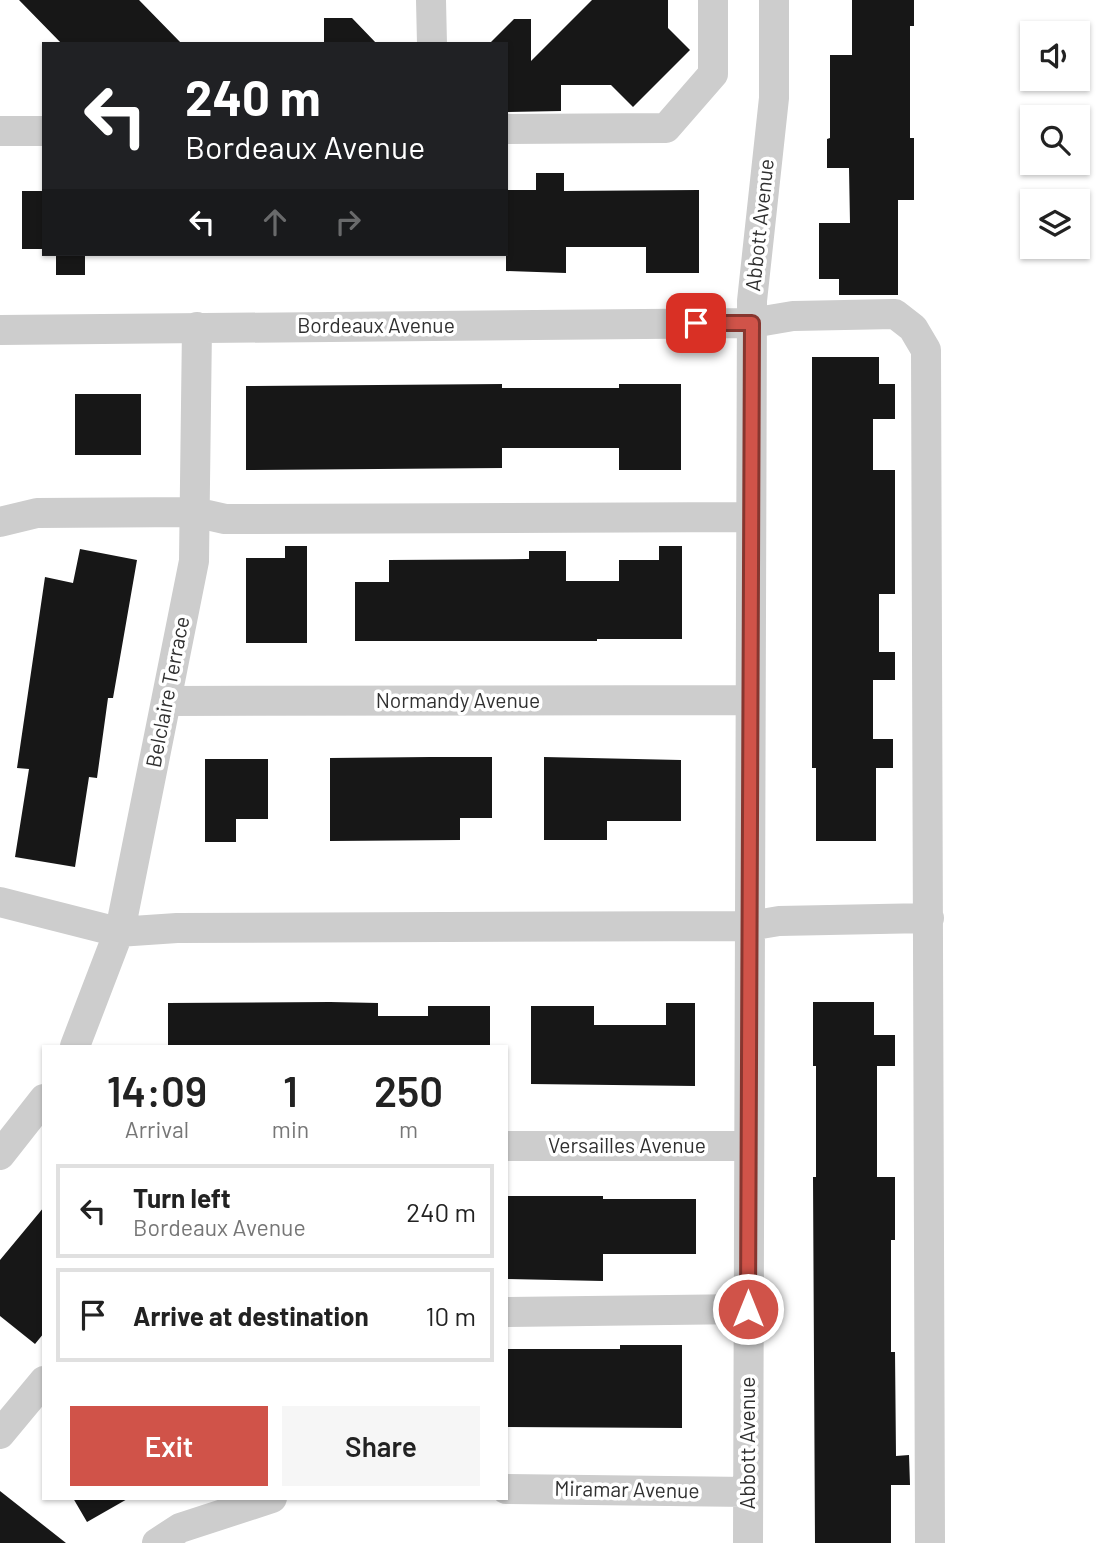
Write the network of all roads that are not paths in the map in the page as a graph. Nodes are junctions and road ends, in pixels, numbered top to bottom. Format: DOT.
graph roads {
  1 [pos="431,0"];
  2 [pos="713,0"];
  3 [pos="774,0"];
  4 [pos="432,42"];
  5 [pos="508,129"];
  6 [pos="0,131"];
  7 [pos="42,131"];
  8 [pos="752,323"];
  9 [pos="197,327"];
  10 [pos="0,330"];
  11 [pos="194,512"];
  12 [pos="751,517"];
  13 [pos="0,522"];
  14 [pos="750,700"];
  15 [pos="166,701"];
  16 [pos="0,902"];
  17 [pos="929,918"];
  18 [pos="749,926"];
  19 [pos="118,932"];
  20 [pos="75,1045"];
  21 [pos="41,1106"];
  22 [pos="508,1146"];
  23 [pos="749,1146"];
  24 [pos="0,1155"];
  25 [pos="748,1309"];
  26 [pos="508,1312"];
  27 [pos="42,1383"];
  28 [pos="0,1434"];
  29 [pos="508,1489"];
  30 [pos="748,1492"];
  31 [pos="266,1500"];
  32 [pos="157,1543"];
  33 [pos="748,1543"];
  34 [pos="930,1543"];
  1 -- 4 [label="street"];
  2 -- 5 [label="street"];
  3 -- 8 [label="street, Abbott Avenue"];
  6 -- 7 [label="street"];
  8 -- 9 [label="street, Bordeaux Avenue"];
  8 -- 12 [label="street, Abbott Avenue"];
  8 -- 17 [label="street, Bordeaux Avenue"];
  9 -- 10 [label="street, Bordeaux Avenue"];
  9 -- 11 [label="street, Belclaire Terrace"];
  11 -- 12 [label="street"];
  11 -- 13 [label="street"];
  11 -- 15 [label="street, Belclaire Terrace"];
  12 -- 14 [label="street, Abbott Avenue"];
  14 -- 15 [label="street, Normandy Avenue"];
  14 -- 18 [label="street, Abbott Avenue"];
  15 -- 19 [label="street, Belclaire Terrace"];
  16 -- 19 [label="street"];
  17 -- 18 [label="street"];
  17 -- 34 [label="street"];
  18 -- 19 [label="street"];
  18 -- 23 [label="street, Abbott Avenue"];
  19 -- 20 [label="street, Belclaire Terrace"];
  21 -- 24 [label="street"];
  22 -- 23 [label="street, Versailles Avenue"];
  23 -- 25 [label="street, Abbott Avenue"];
  25 -- 26 [label="street"];
  25 -- 30 [label="street, Abbott Avenue"];
  27 -- 28 [label="street"];
  29 -- 30 [label="street, Miramar Avenue"];
  30 -- 33 [label="street, Abbott Avenue"];
  31 -- 32 [label="street"];
}
